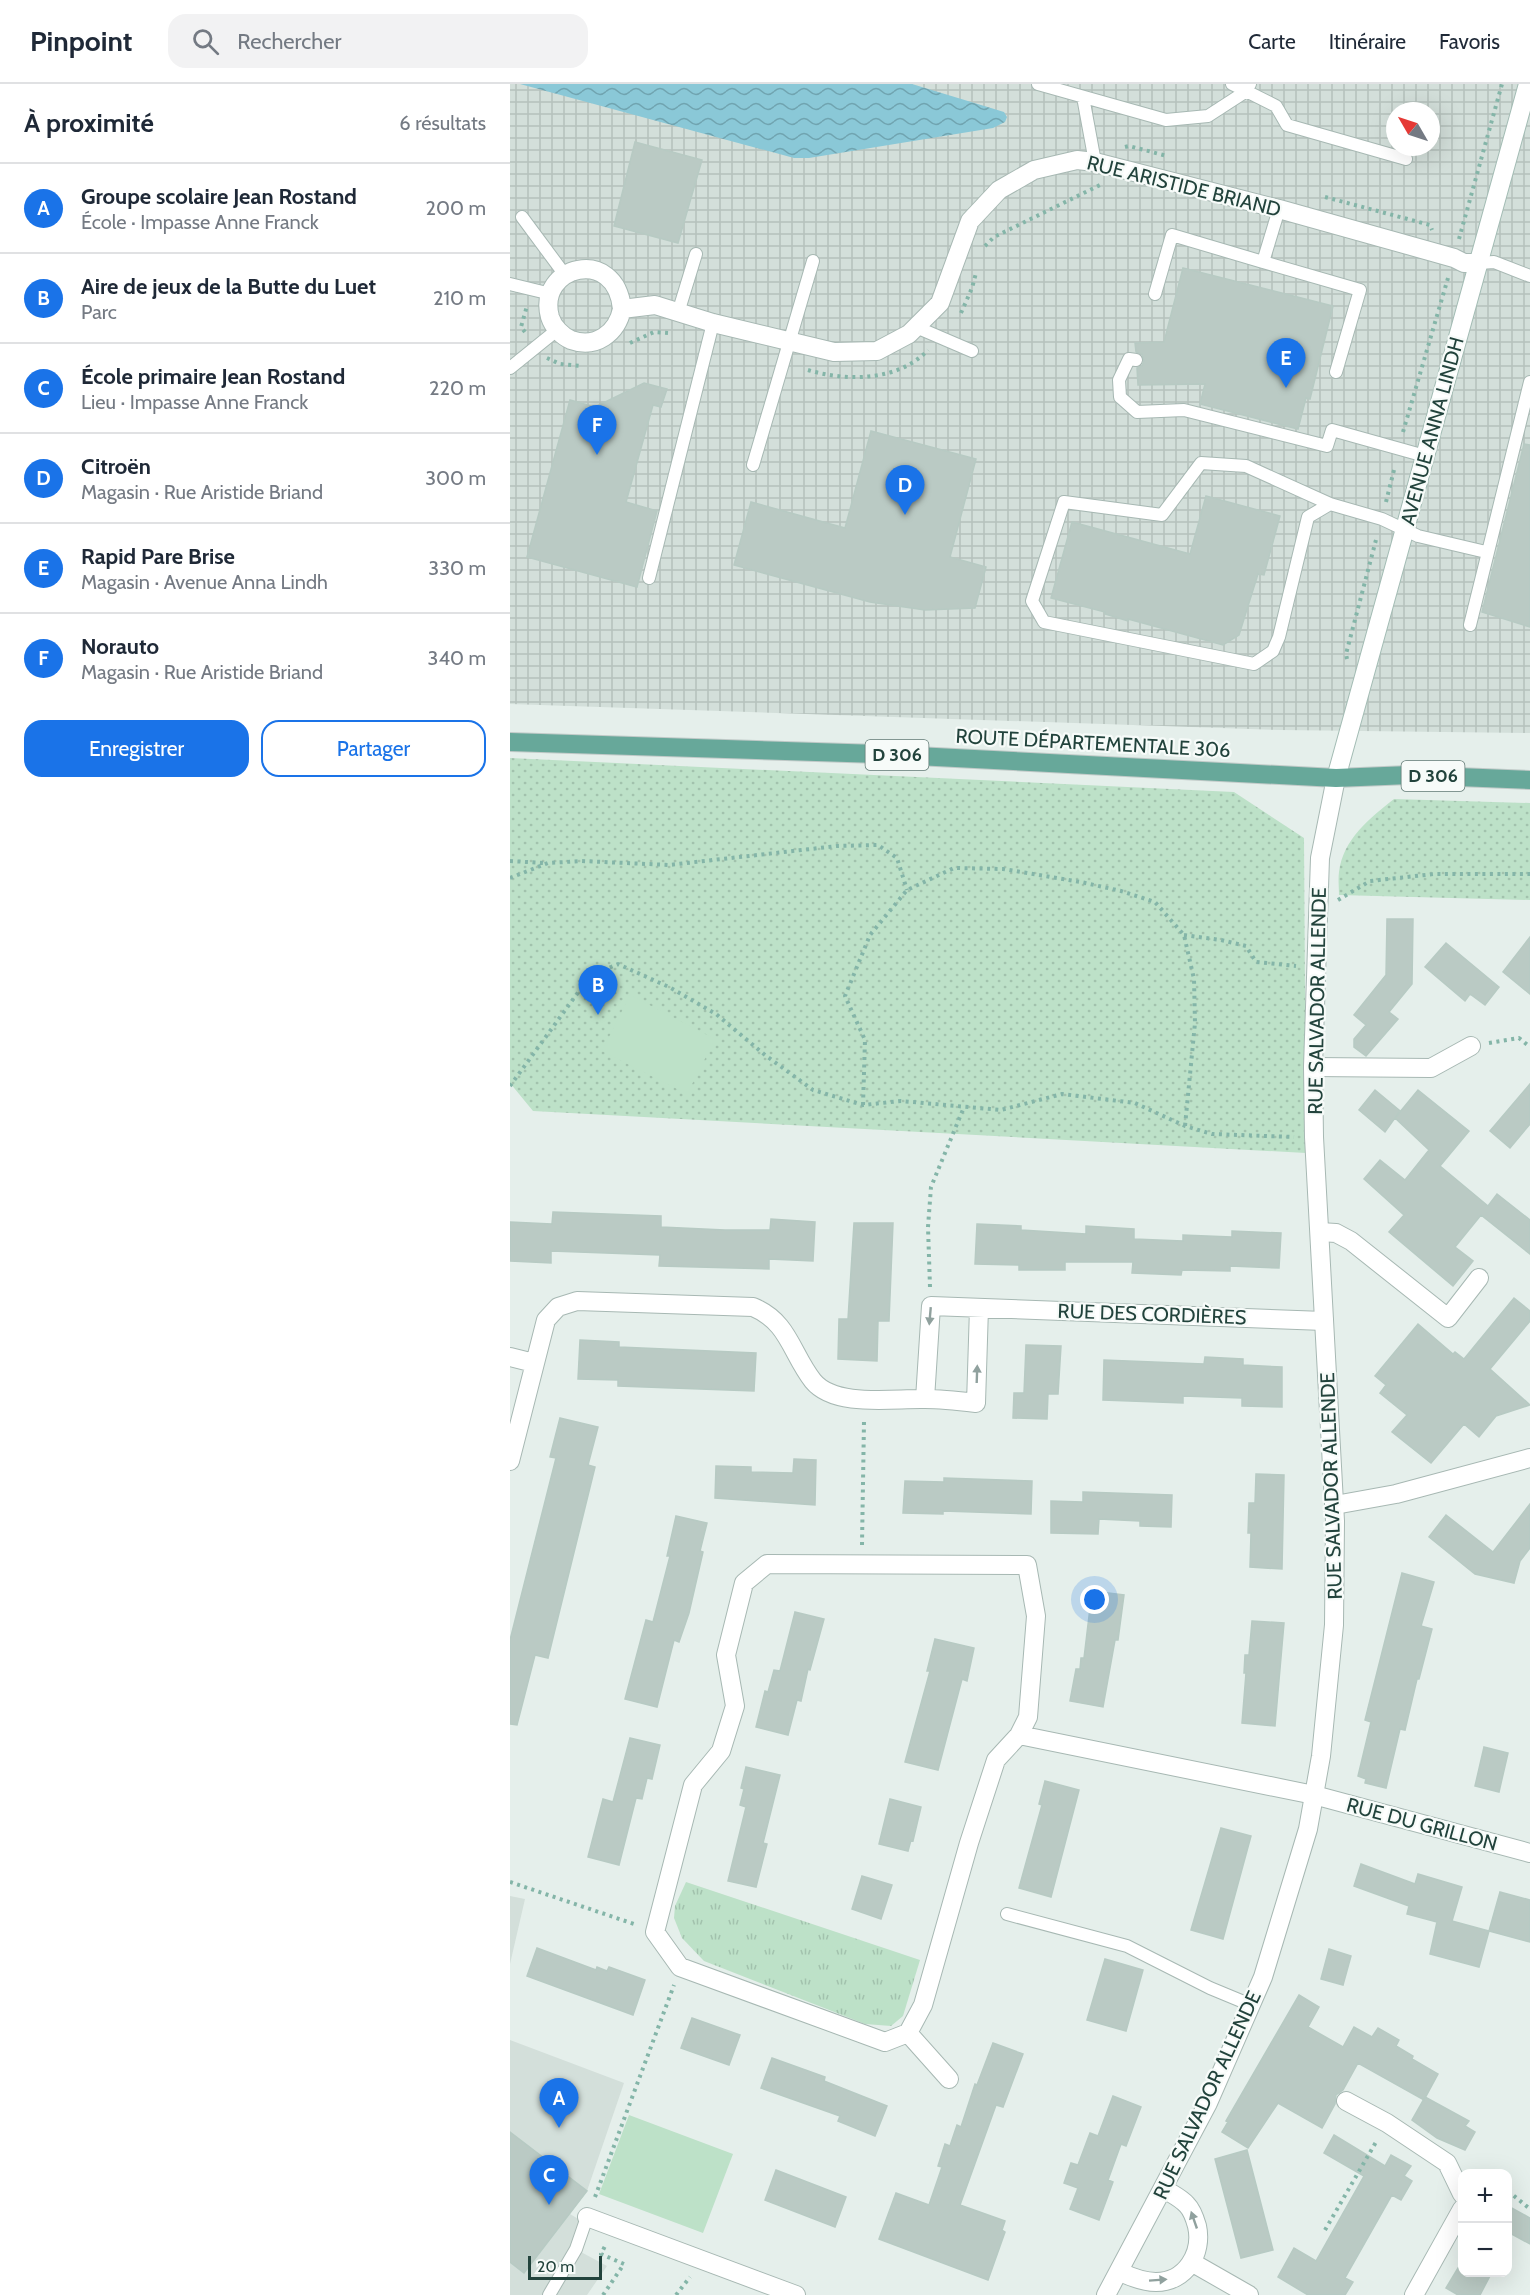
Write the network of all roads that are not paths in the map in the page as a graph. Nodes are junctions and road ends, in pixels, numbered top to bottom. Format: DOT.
graph roads {
  1 [pos="1038,84"];
  2 [pos="1232,84"];
  3 [pos="1528,84"];
  4 [pos="1248,88"];
  5 [pos="1083,97"];
  6 [pos="1406,159"];
  7 [pos="1095,162"];
  8 [pos="1278,209"];
  9 [pos="522,217"];
  10 [pos="696,254"];
  11 [pos="813,261"];
  12 [pos="1263,262"];
  13 [pos="1479,263"];
  14 [pos="565,275"];
  15 [pos="1530,276"];
  16 [pos="510,284"];
  17 [pos="551,294"];
  18 [pos="1155,294"];
  19 [pos="622,309"];
  20 [pos="678,313"];
  21 [pos="713,323"];
  22 [pos="916,327"];
  23 [pos="557,330"];
  24 [pos="789,340"];
  25 [pos="972,351"];
  26 [pos="1137,360"];
  27 [pos="510,368"];
  28 [pos="1336,372"];
  29 [pos="1530,382"];
  30 [pos="1425,456"];
  31 [pos="753,465"];
  32 [pos="1330,504"];
  33 [pos="1405,529"];
  34 [pos="1486,552"];
  35 [pos="649,578"];
  36 [pos="1470,625"];
  37 [pos="510,742"];
  38 [pos="1336,778"];
  39 [pos="1530,780"];
  40 [pos="1471,1046"];
  41 [pos="1313,1066"];
  42 [pos="1320,1232"];
  43 [pos="1479,1278"];
  44 [pos="979,1308"];
  45 [pos="1324,1321"];
  46 [pos="510,1357"];
  47 [pos="534,1363"];
  48 [pos="925,1399"];
  49 [pos="1530,1458"];
  50 [pos="510,1461"];
  51 [pos="1335,1505"];
  52 [pos="1019,1735"];
  53 [pos="1314,1795"];
  54 [pos="1530,1853"];
  55 [pos="1007,1914"];
  56 [pos="1251,2005"];
  57 [pos="908,2033"];
  58 [pos="949,2079"];
  59 [pos="1346,2101"];
  60 [pos="1458,2185"];
  61 [pos="1164,2189"];
  62 [pos="1458,2216"];
  63 [pos="587,2217"];
  64 [pos="1193,2263"];
  65 [pos="1120,2272"];
  66 [pos="549,2295"];
  67 [pos="796,2295"];
  68 [pos="1106,2295"];
  69 [pos="1248,2295"];
  70 [pos="1413,2295"];
  1 -- 5 [label="lane"];
  2 -- 4 [label="lane"];
  3 -- 13 [label="street, AVENUE ANNA LINDH"];
  4 -- 5 [label="lane"];
  4 -- 6 [label="lane"];
  5 -- 7 [label="lane"];
  7 -- 8 [label="street, RUE ARISTIDE BRIAND"];
  7 -- 22 [label="street, RUE ARISTIDE BRIAND"];
  8 -- 12 [label="lane"];
  8 -- 13 [label="street, RUE ARISTIDE BRIAND"];
  9 -- 14 [label="lane"];
  10 -- 20 [label="lane"];
  11 -- 24 [label="lane"];
  12 -- 18 [label="lane"];
  12 -- 28 [label="lane"];
  13 -- 15 [label="lane"];
  13 -- 30 [label="street, AVENUE ANNA LINDH"];
  14 -- 17 [label="street"];
  14 -- 19 [label="street"];
  16 -- 17 [label="lane"];
  17 -- 23 [label="street"];
  19 -- 20 [label="street, RUE ARISTIDE BRIAND"];
  19 -- 23 [label="street"];
  20 -- 21 [label="street, RUE ARISTIDE BRIAND"];
  21 -- 24 [label="street, RUE ARISTIDE BRIAND"];
  21 -- 35 [label="lane"];
  22 -- 24 [label="street, RUE ARISTIDE BRIAND"];
  22 -- 25 [label="lane"];
  23 -- 27 [label="lane"];
  24 -- 31 [label="lane"];
  26 -- 30 [label="lane"];
  29 -- 34 [label="lane"];
  30 -- 33 [label="street, AVENUE ANNA LINDH"];
  32 -- 32 [label="lane"];
  32 -- 33 [label="lane"];
  33 -- 34 [label="lane"];
  33 -- 38 [label="street, AVENUE ANNA LINDH"];
  34 -- 36 [label="lane"];
  37 -- 38 [label="main road, ROUTE DÉPARTEMENTALE 306 / D 306"];
  38 -- 39 [label="main road, ROUTE DÉPARTEMENTALE 306 / D 306"];
  38 -- 41 [label="street, RUE SALVADOR ALLENDE"];
  40 -- 41 [label="street"];
  41 -- 42 [label="street, RUE SALVADOR ALLENDE"];
  42 -- 43 [label="street"];
  42 -- 45 [label="street, RUE SALVADOR ALLENDE"];
  44 -- 45 [label="street, RUE DES CORDIÈRES"];
  44 -- 48 [label="street, RUE DES CORDIÈRES, one-way"];
  48 -- 44 [label="street, one-way"];
  45 -- 51 [label="street, RUE SALVADOR ALLENDE"];
  46 -- 47 [label="street"];
  47 -- 48 [label="street"];
  47 -- 50 [label="street"];
  49 -- 51 [label="street"];
  51 -- 53 [label="street, RUE SALVADOR ALLENDE"];
  52 -- 53 [label="street, RUE DU GRILLON"];
  52 -- 57 [label="street"];
  52 -- 57 [label="street"];
  53 -- 54 [label="street, RUE DU GRILLON"];
  53 -- 56 [label="street, RUE SALVADOR ALLENDE"];
  55 -- 56 [label="lane"];
  56 -- 61 [label="street, RUE SALVADOR ALLENDE"];
  57 -- 58 [label="street"];
  59 -- 60 [label="street"];
  64 -- 61 [label="street, one-way"];
  61 -- 65 [label="street, RUE SALVADOR ALLENDE"];
  62 -- 70 [label="street"];
  63 -- 66 [label="lane"];
  63 -- 67 [label="street"];
  65 -- 64 [label="street, one-way"];
  64 -- 69 [label="street"];
  65 -- 68 [label="street, RUE SALVADOR ALLENDE"];
}
